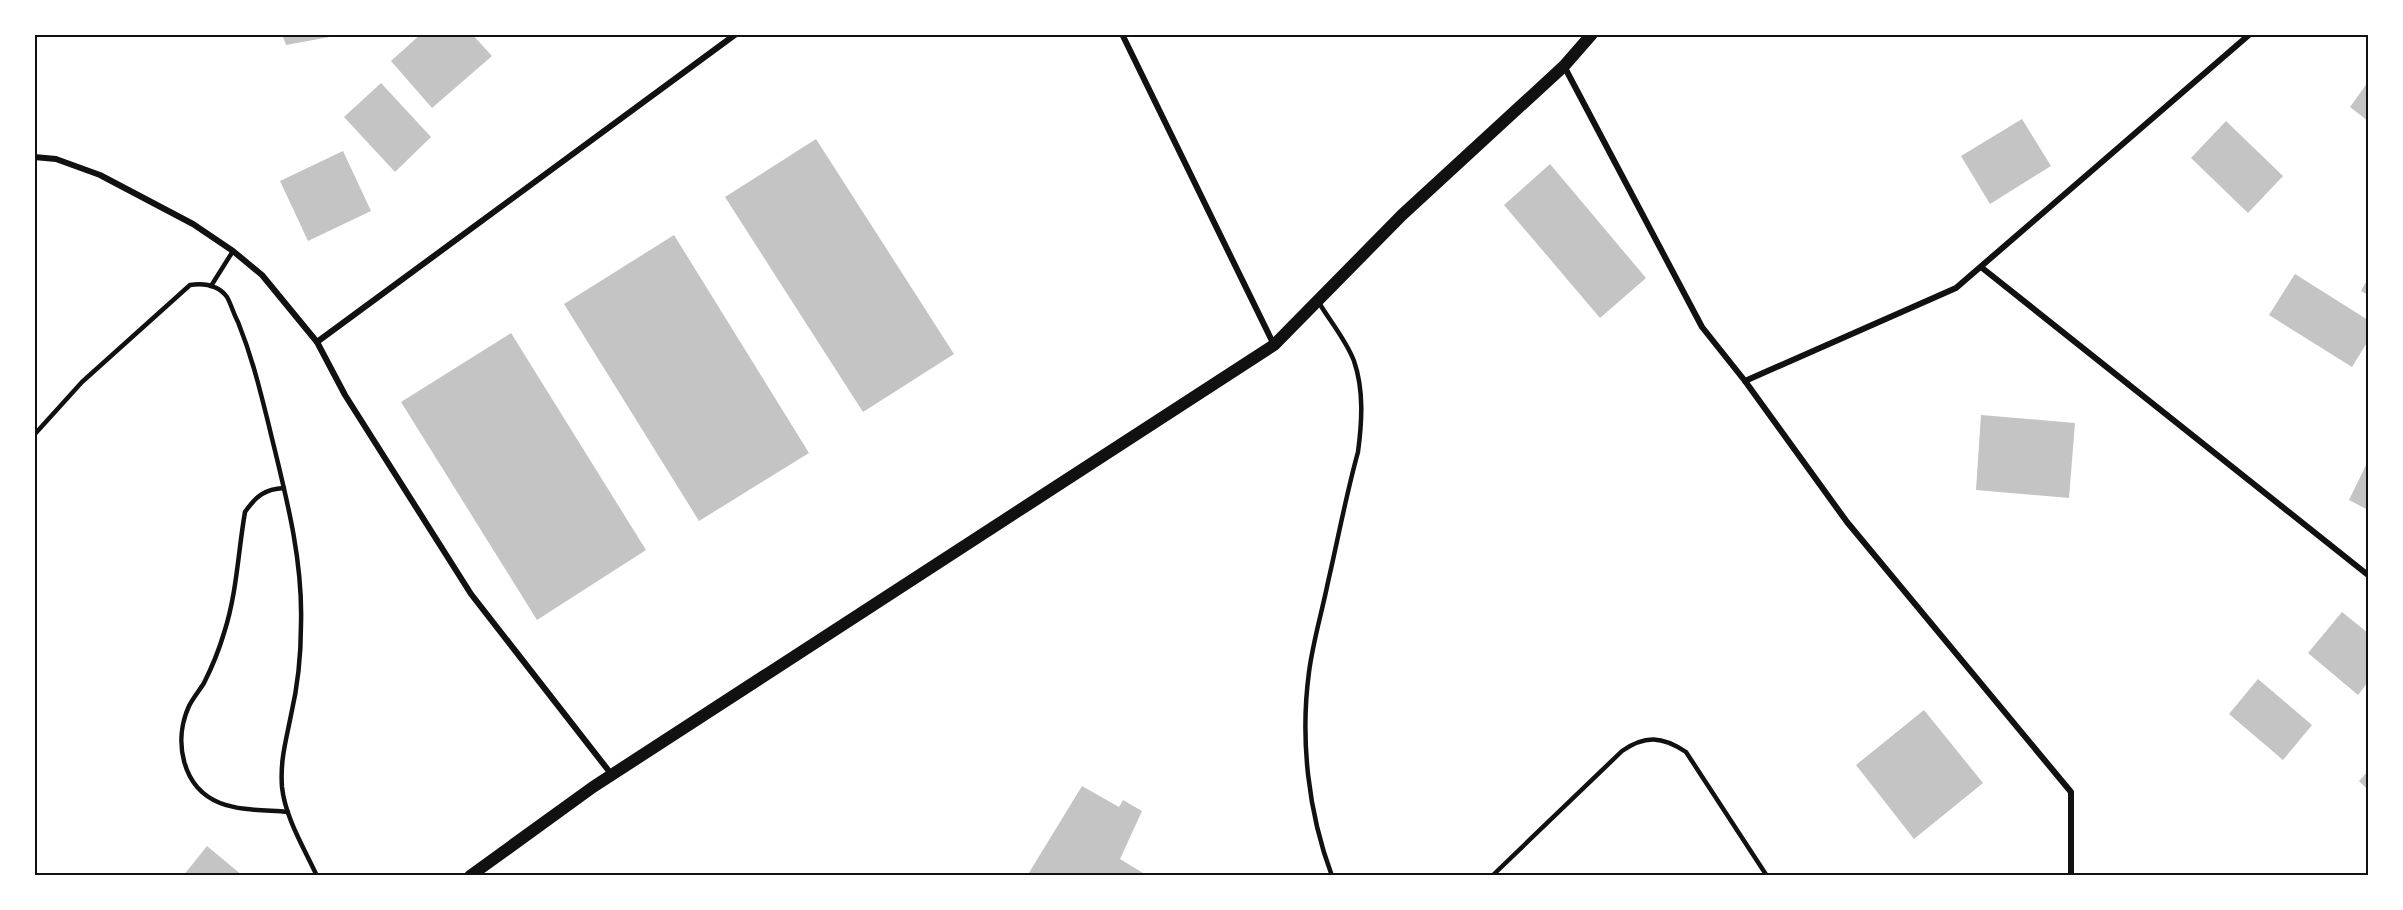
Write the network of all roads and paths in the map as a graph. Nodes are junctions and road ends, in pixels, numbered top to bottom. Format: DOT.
graph roads {
  1 [pos="736,34"];
  2 [pos="1122,34"];
  3 [pos="1592,34"];
  4 [pos="2250,34"];
  5 [pos="1564,66"];
  6 [pos="34,158"];
  7 [pos="233,251"];
  8 [pos="1980,267"];
  9 [pos="212,286"];
  10 [pos="1318,301"];
  11 [pos="317,342"];
  12 [pos="1274,345"];
  13 [pos="1745,381"];
  14 [pos="34,435"];
  15 [pos="284,488"];
  16 [pos="2368,575"];
  17 [pos="612,775"];
  18 [pos="288,812"];
  19 [pos="317,876"];
  20 [pos="471,876"];
  21 [pos="1332,876"];
  22 [pos="1492,876"];
  23 [pos="1767,876"];
  24 [pos="2071,876"];
  1 -- 11 [label="street"];
  2 -- 12 [label="street"];
  3 -- 5 [label="main road"];
  4 -- 8 [label="street"];
  5 -- 10 [label="main road"];
  5 -- 13 [label="street"];
  6 -- 7 [label="street"];
  7 -- 9 [label="lane"];
  7 -- 11 [label="street"];
  8 -- 13 [label="street"];
  8 -- 16 [label="street"];
  9 -- 14 [label="lane"];
  9 -- 15 [label="lane"];
  10 -- 12 [label="main road"];
  10 -- 21 [label="lane"];
  11 -- 17 [label="street"];
  12 -- 17 [label="main road"];
  13 -- 24 [label="street"];
  15 -- 18 [label="lane"];
  15 -- 18 [label="lane"];
  17 -- 20 [label="main road"];
  18 -- 19 [label="lane"];
  22 -- 23 [label="lane"];
}
